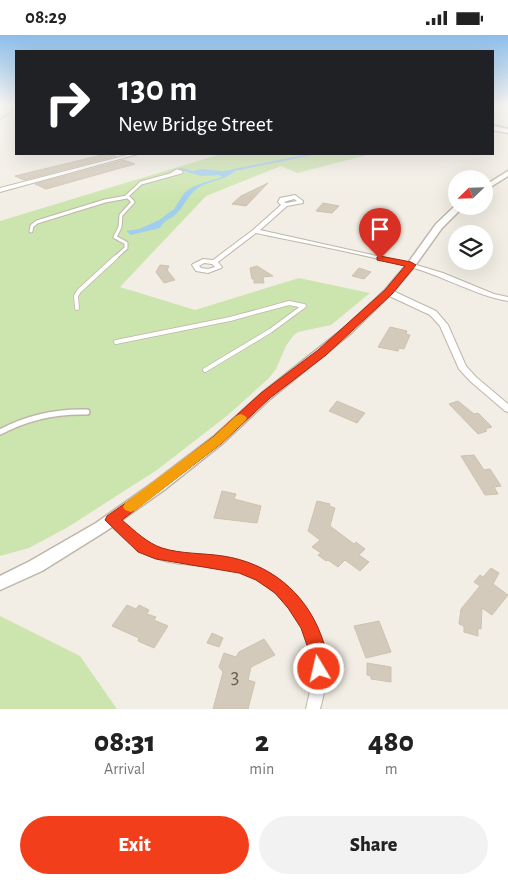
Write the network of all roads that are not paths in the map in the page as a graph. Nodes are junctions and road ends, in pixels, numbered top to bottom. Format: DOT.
graph roads {
  1 [pos="132,155"];
  2 [pos="508,173"];
  3 [pos="172,174"];
  4 [pos="493,183"];
  5 [pos="0,190"];
  6 [pos="127,197"];
  7 [pos="285,205"];
  8 [pos="451,215"];
  9 [pos="31,231"];
  10 [pos="255,231"];
  11 [pos="214,262"];
  12 [pos="411,265"];
  13 [pos="388,292"];
  14 [pos="508,299"];
  15 [pos="77,308"];
  16 [pos="116,342"];
  17 [pos="205,370"];
  18 [pos="508,409"];
  19 [pos="86,412"];
  20 [pos="0,432"];
  21 [pos="112,520"];
  22 [pos="0,583"];
  23 [pos="314,709"];
  1 -- 5 [label="street"];
  2 -- 4 [label="street"];
  3 -- 6 [label="lane"];
  6 -- 9 [label="lane"];
  6 -- 15 [label="lane"];
  7 -- 10 [label="street"];
  8 -- 12 [label="street"];
  10 -- 11 [label="street"];
  10 -- 12 [label="street"];
  12 -- 13 [label="street"];
  12 -- 14 [label="street"];
  13 -- 18 [label="street"];
  13 -- 21 [label="street"];
  16 -- 17 [label="lane"];
  19 -- 20 [label="lane"];
  21 -- 22 [label="street"];
  21 -- 23 [label="street"];
}
